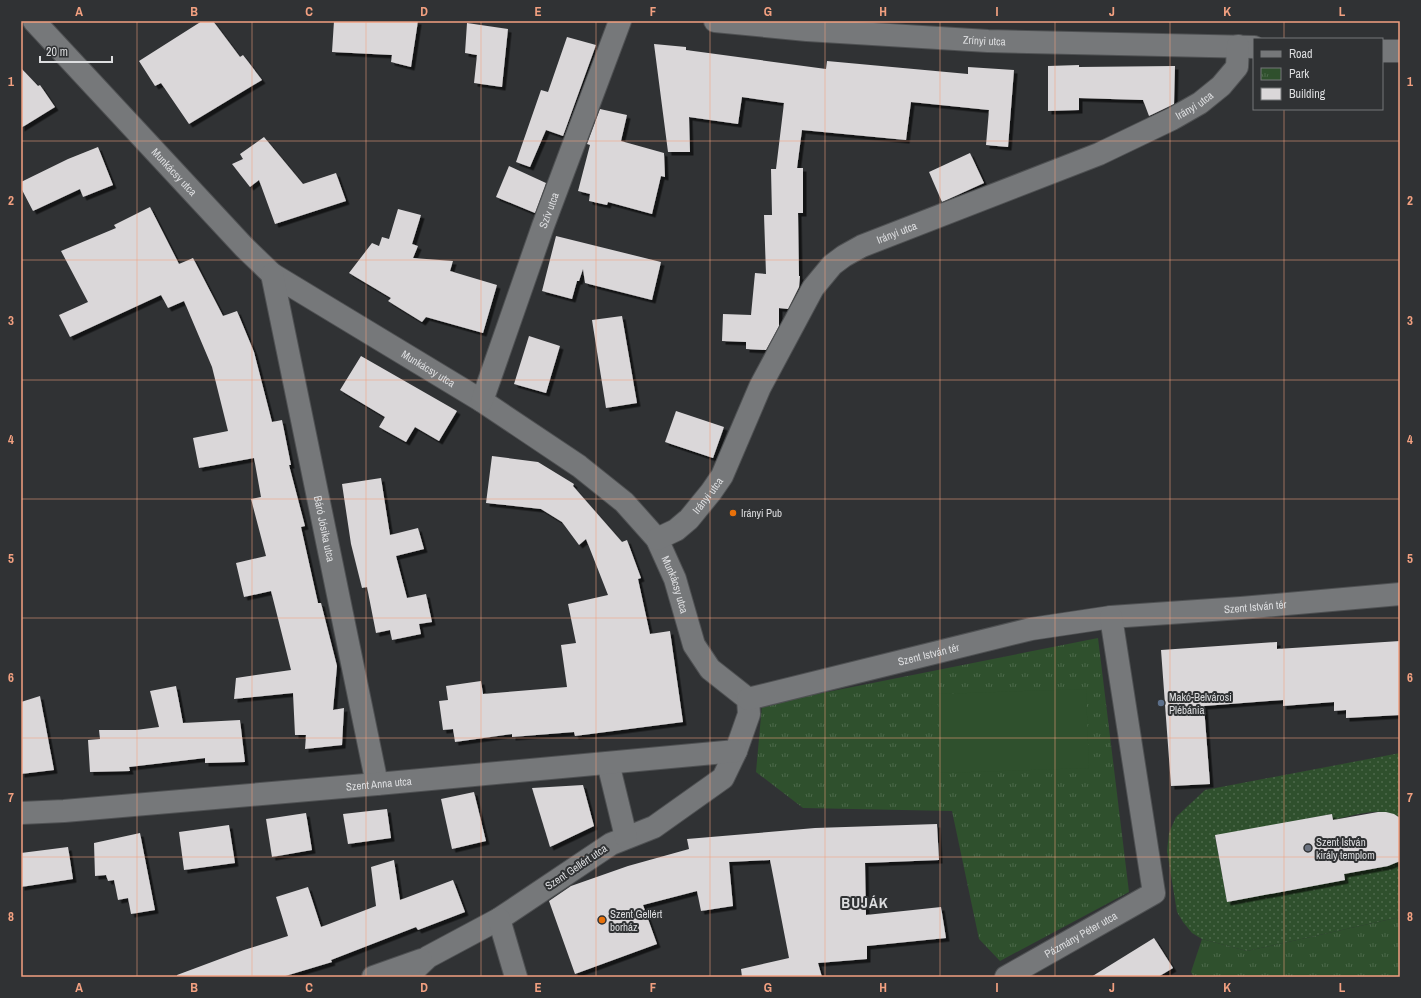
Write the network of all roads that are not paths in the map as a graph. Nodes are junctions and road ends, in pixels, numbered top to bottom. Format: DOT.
graph roads {
  1 [pos="34,21"];
  2 [pos="620,21"];
  3 [pos="715,21"];
  4 [pos="1246,46"];
  5 [pos="1383,51"];
  6 [pos="1400,51"];
  7 [pos="272,274"];
  8 [pos="482,401"];
  9 [pos="657,539"];
  10 [pos="1400,594"];
  11 [pos="1110,616"];
  12 [pos="748,699"];
  13 [pos="736,751"];
  14 [pos="608,763"];
  15 [pos="377,784"];
  16 [pos="21,813"];
  17 [pos="626,837"];
  18 [pos="499,918"];
  19 [pos="428,957"];
  20 [pos="373,977"];
  21 [pos="407,977"];
  22 [pos="516,977"];
  23 [pos="1006,977"];
  1 -- 7 [label="street, Munkácsy utca"];
  2 -- 8 [label="street, Szív utca"];
  3 -- 4 [label="street, Zrínyi utca"];
  4 -- 9 [label="street, Irányi utca"];
  5 -- 6 [label="street"];
  7 -- 8 [label="street, Munkácsy utca"];
  7 -- 15 [label="street, Báró Jósika utca"];
  8 -- 9 [label="street, Munkácsy utca"];
  9 -- 12 [label="street, Munkácsy utca"];
  10 -- 11 [label="street, Szent István tér"];
  11 -- 12 [label="street, Szent István tér"];
  11 -- 23 [label="street, Pázmány Péter utca"];
  12 -- 13 [label="street"];
  13 -- 14 [label="street, Szent Anna utca"];
  13 -- 17 [label="street, Szent Gellért utca"];
  14 -- 15 [label="street, Szent Anna utca"];
  14 -- 17 [label="street"];
  15 -- 16 [label="street, Szent Anna utca"];
  17 -- 18 [label="street, Szent Gellért utca"];
  18 -- 19 [label="street, Szent Gellért utca"];
  18 -- 22 [label="street"];
  19 -- 20 [label="street"];
  19 -- 21 [label="street, Szent Gellért utca"];
}
